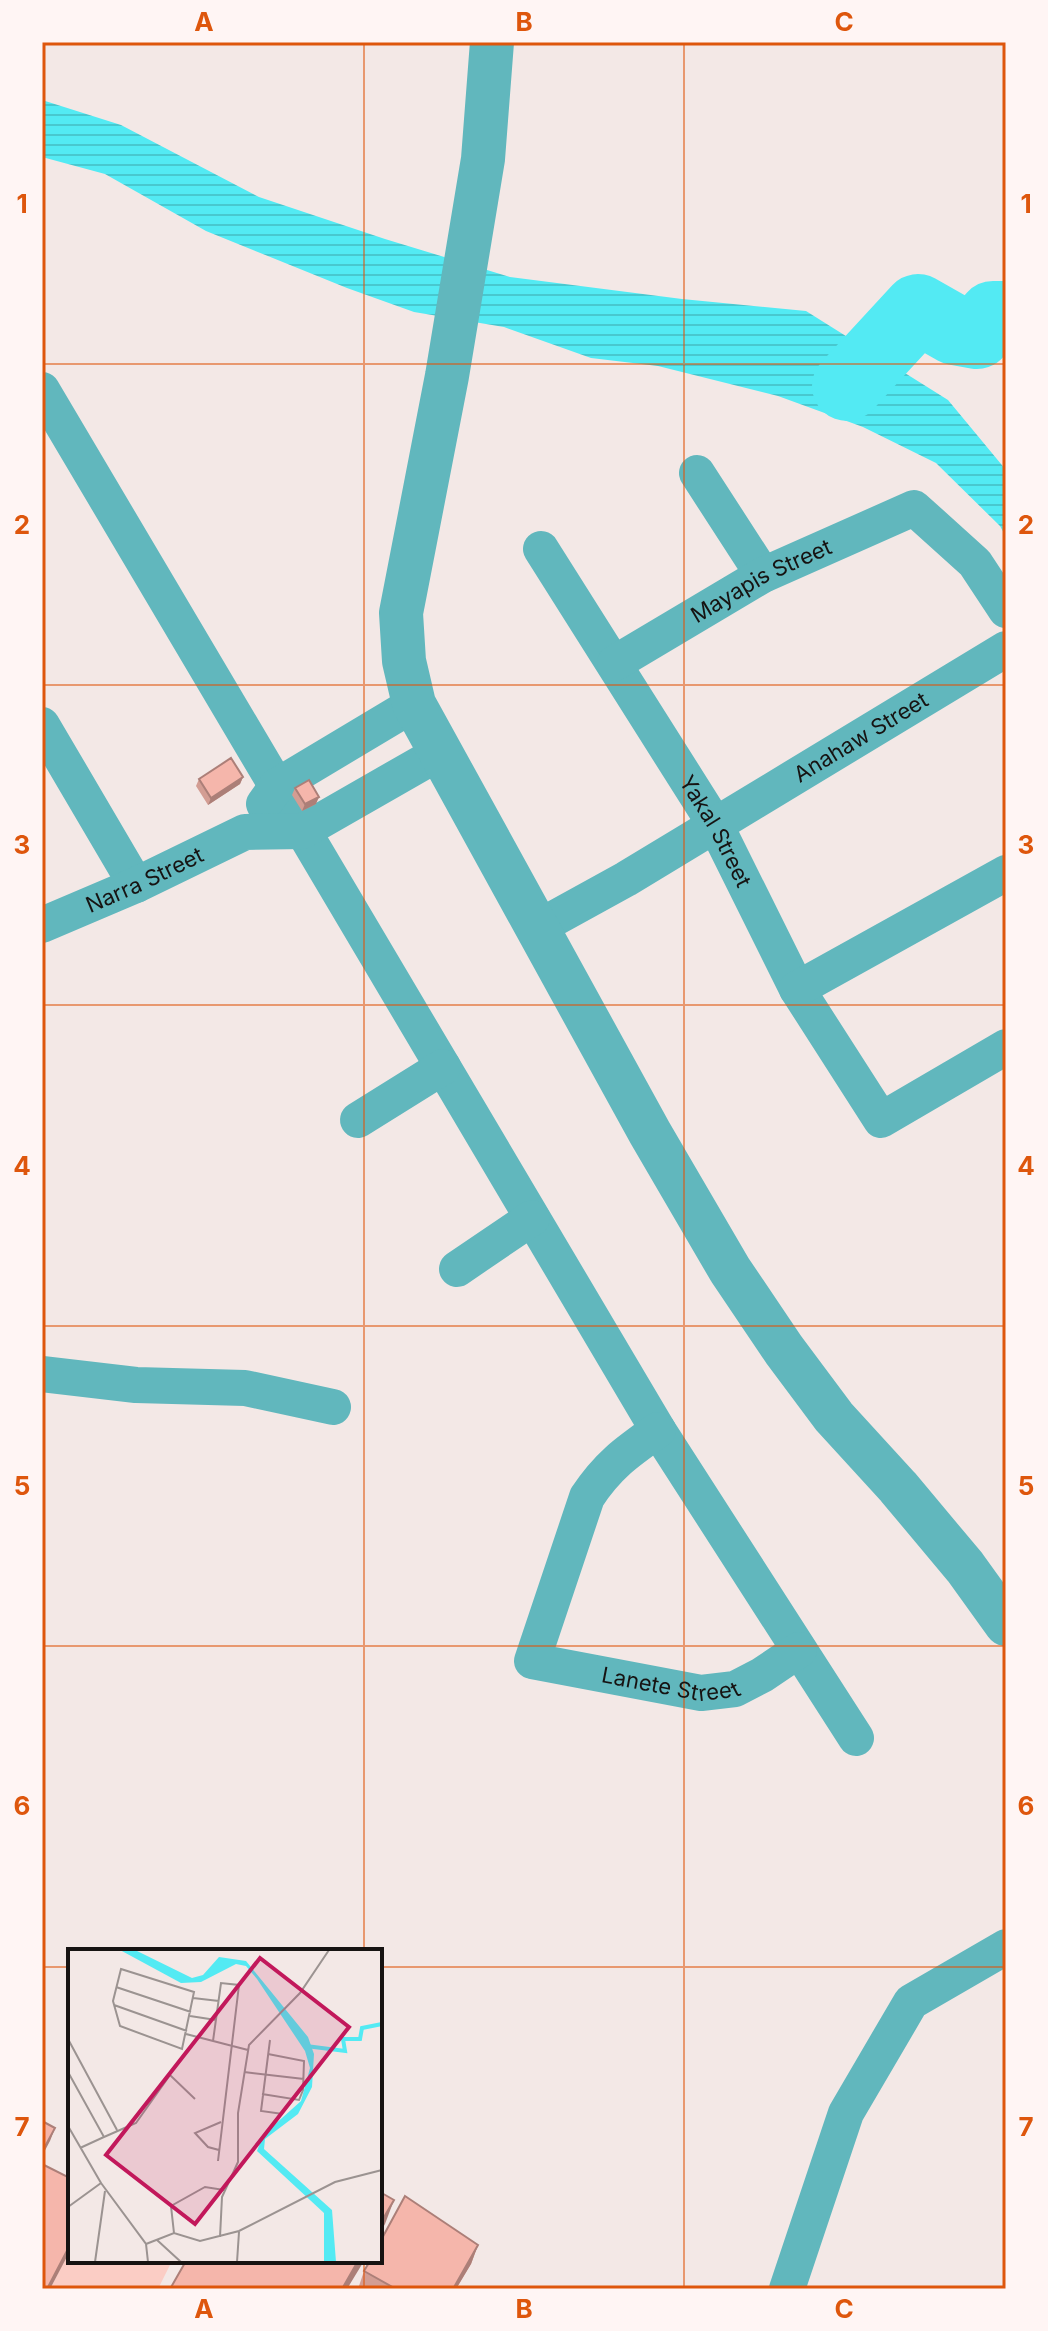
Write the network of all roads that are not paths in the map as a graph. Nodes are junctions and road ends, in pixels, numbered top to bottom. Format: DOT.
graph roads {
  1 [pos="492,42"];
  2 [pos="42,390"];
  3 [pos="697,473"];
  4 [pos="541,549"];
  5 [pos="763,575"];
  6 [pos="1006,610"];
  7 [pos="1006,649"];
  8 [pos="615,663"];
  9 [pos="414,704"];
  10 [pos="42,725"];
  11 [pos="441,752"];
  12 [pos="319,760"];
  13 [pos="277,786"];
  14 [pos="346,807"];
  15 [pos="716,826"];
  16 [pos="303,831"];
  17 [pos="245,832"];
  18 [pos="1006,873"];
  19 [pos="136,885"];
  20 [pos="42,925"];
  21 [pos="537,928"];
  22 [pos="797,989"];
  23 [pos="1006,1047"];
  24 [pos="443,1067"];
  25 [pos="358,1120"];
  26 [pos="532,1218"];
  27 [pos="457,1269"];
  28 [pos="42,1374"];
  29 [pos="333,1407"];
  30 [pos="658,1430"];
  31 [pos="1006,1624"];
  32 [pos="799,1650"];
  33 [pos="856,1738"];
  34 [pos="1006,1947"];
  35 [pos="787,2289"];
  1 -- 9 [label="street"];
  2 -- 13 [label="street"];
  3 -- 5 [label="street"];
  4 -- 8 [label="street, Yakal Street"];
  5 -- 6 [label="street, Mayapis Street"];
  5 -- 8 [label="street, Mayapis Street"];
  7 -- 15 [label="street, Anahaw Street"];
  8 -- 15 [label="street, Yakal Street"];
  9 -- 11 [label="street"];
  9 -- 12 [label="street, Narra Street"];
  10 -- 19 [label="street"];
  11 -- 14 [label="street, Narra Street"];
  11 -- 21 [label="street"];
  12 -- 13 [label="street, Narra Street"];
  12 -- 14 [label="street"];
  13 -- 16 [label="street"];
  13 -- 17 [label="street, Narra Street"];
  14 -- 16 [label="street, Narra Street"];
  15 -- 21 [label="street, Anahaw Street"];
  15 -- 22 [label="street, Yakal Street"];
  16 -- 17 [label="street, Narra Street"];
  16 -- 24 [label="street"];
  17 -- 19 [label="street, Narra Street"];
  18 -- 22 [label="street"];
  19 -- 20 [label="street, Narra Street"];
  21 -- 31 [label="street"];
  22 -- 23 [label="street, Yakal Street"];
  24 -- 25 [label="street"];
  24 -- 26 [label="street"];
  26 -- 27 [label="street"];
  26 -- 30 [label="street"];
  28 -- 29 [label="street"];
  30 -- 32 [label="street"];
  30 -- 32 [label="street, Lanete Street"];
  32 -- 33 [label="street"];
  34 -- 35 [label="street"];
}
